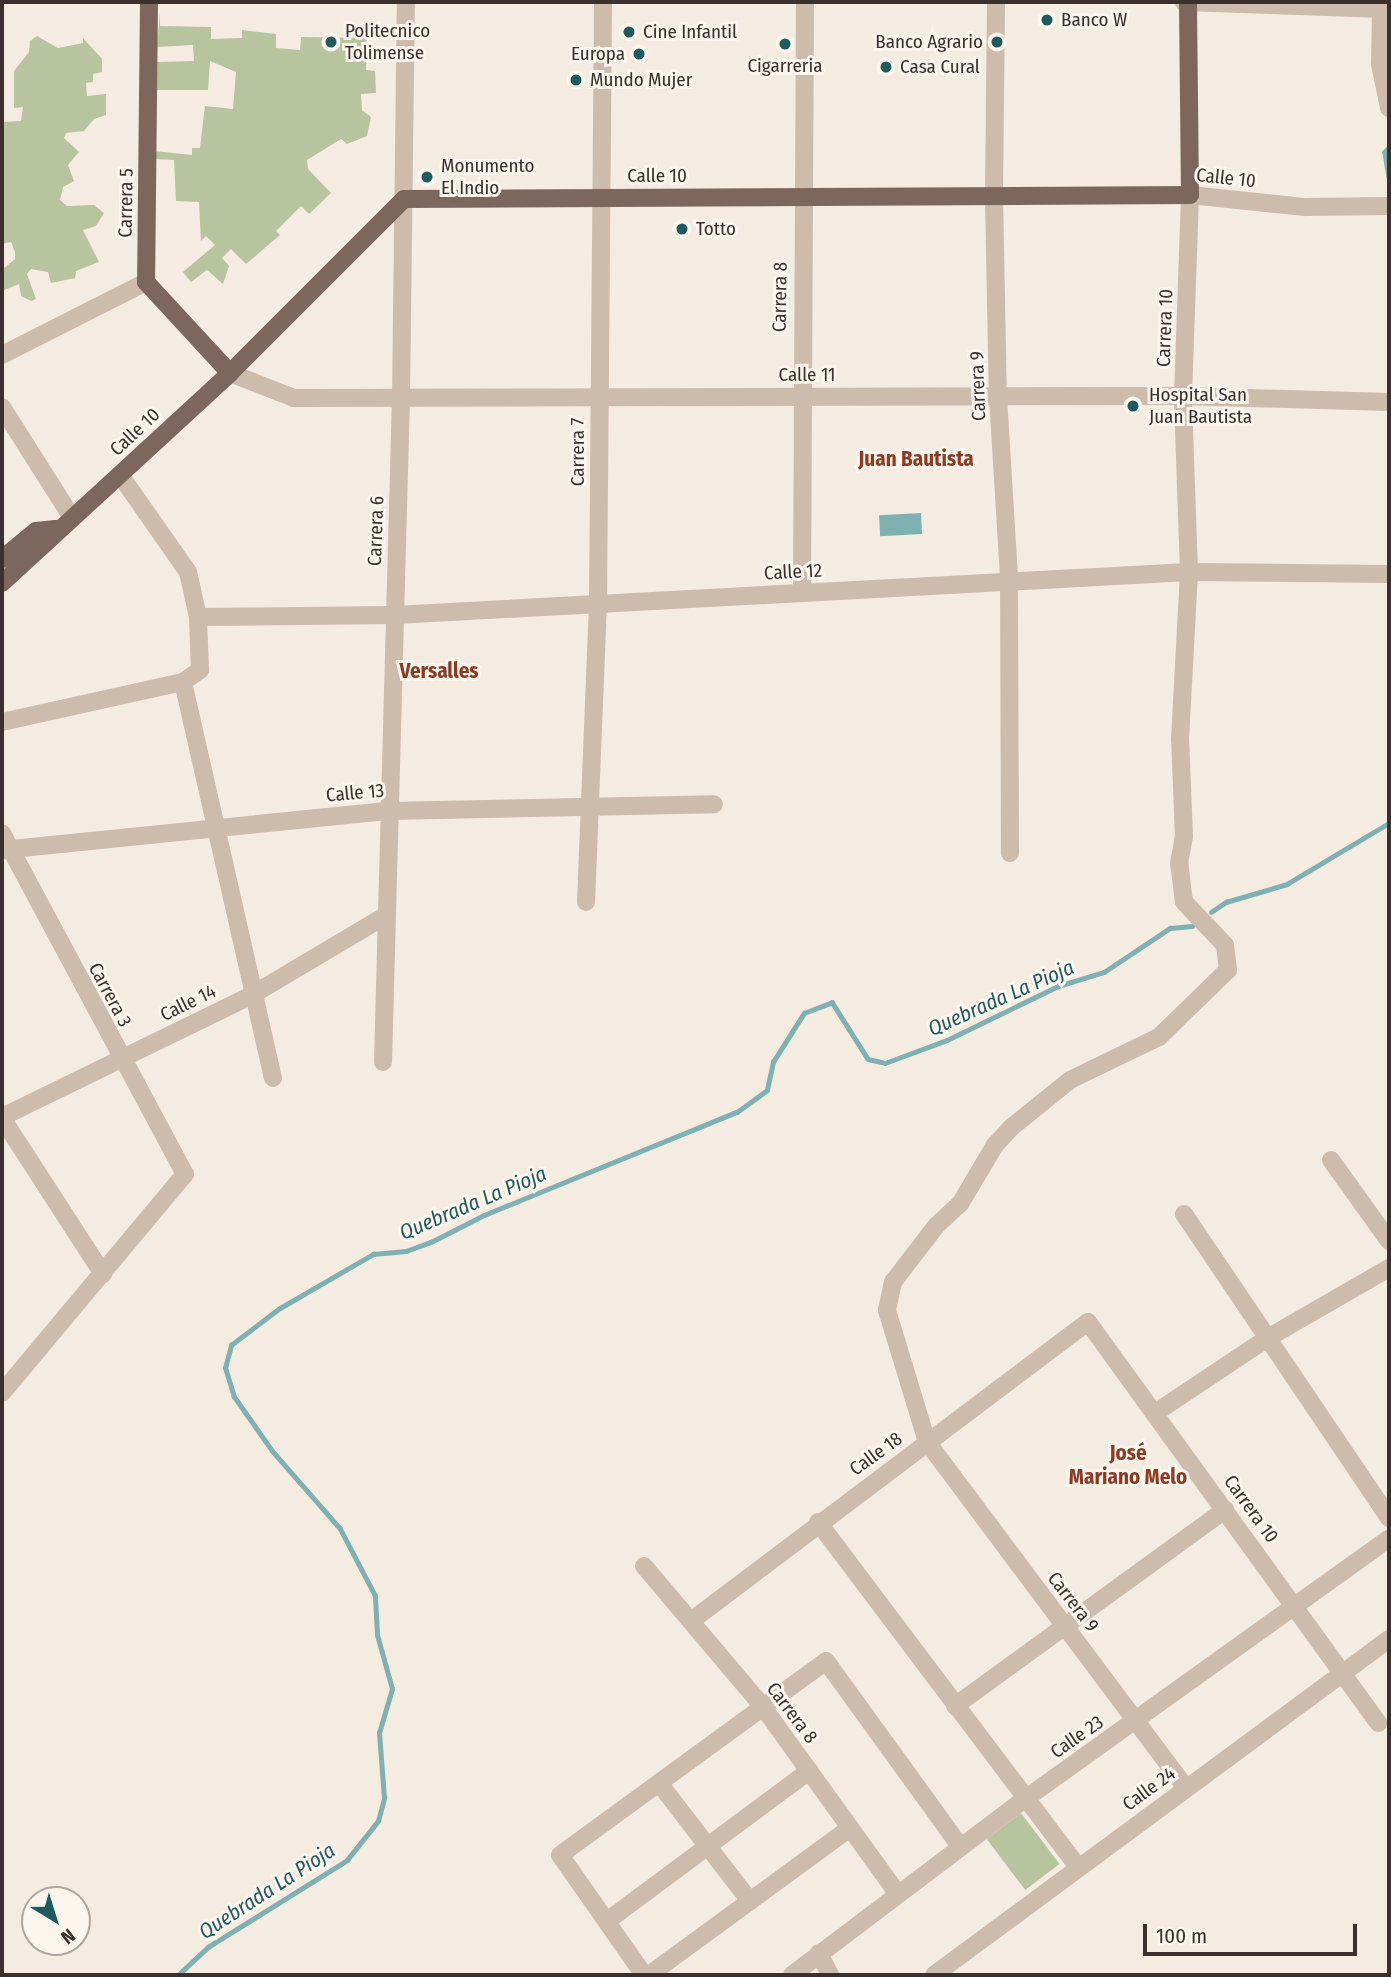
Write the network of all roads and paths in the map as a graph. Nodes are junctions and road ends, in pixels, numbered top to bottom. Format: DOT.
graph roads {
  1 [pos="149,2"];
  2 [pos="405,2"];
  3 [pos="603,2"];
  4 [pos="805,2"];
  5 [pos="996,2"];
  6 [pos="1186,2"];
  7 [pos="1287,2"];
  8 [pos="1385,9"];
  9 [pos="1389,108"];
  10 [pos="1190,195"];
  11 [pos="994,196"];
  12 [pos="601,197"];
  13 [pos="802,197"];
  14 [pos="404,199"];
  15 [pos="1389,206"];
  16 [pos="146,282"];
  17 [pos="2,355"];
  18 [pos="230,373"];
  19 [pos="600,396"];
  20 [pos="800,396"];
  21 [pos="1183,396"];
  22 [pos="998,397"];
  23 [pos="401,398"];
  24 [pos="1389,402"];
  25 [pos="2,407"];
  26 [pos="120,475"];
  27 [pos="71,516"];
  28 [pos="56,529"];
  29 [pos="2,559"];
  30 [pos="1189,572"];
  31 [pos="1389,575"];
  32 [pos="1009,579"];
  33 [pos="2,583"];
  34 [pos="802,593"];
  35 [pos="598,603"];
  36 [pos="395,615"];
  37 [pos="198,617"];
  38 [pos="183,682"];
  39 [pos="2,722"];
  40 [pos="592,804"];
  41 [pos="714,804"];
  42 [pos="389,811"];
  43 [pos="213,826"];
  44 [pos="4,843"];
  45 [pos="1010,853"];
  46 [pos="586,902"];
  47 [pos="387,915"];
  48 [pos="252,995"];
  49 [pos="120,1059"];
  50 [pos="383,1062"];
  51 [pos="273,1078"];
  52 [pos="2,1118"];
  53 [pos="1331,1160"];
  54 [pos="1184,1214"];
  55 [pos="1389,1241"];
  56 [pos="1389,1268"];
  57 [pos="103,1274"];
  58 [pos="1088,1322"];
  59 [pos="1266,1339"];
  60 [pos="2,1393"];
  61 [pos="1155,1413"];
  62 [pos="927,1442"];
  63 [pos="1226,1510"];
  64 [pos="1389,1518"];
  65 [pos="818,1522"];
  66 [pos="1389,1538"];
  67 [pos="644,1566"];
  68 [pos="1296,1606"];
  69 [pos="691,1621"];
  70 [pos="1066,1626"];
  71 [pos="1389,1639"];
  72 [pos="1342,1674"];
  73 [pos="955,1706"];
  74 [pos="762,1707"];
  75 [pos="1137,1721"];
  76 [pos="1378,1723"];
  77 [pos="809,1771"];
  78 [pos="659,1783"];
  79 [pos="1186,1788"];
  80 [pos="1025,1798"];
  81 [pos="850,1828"];
  82 [pos="960,1846"];
  83 [pos="708,1847"];
  84 [pos="1077,1866"];
  85 [pos="897,1893"];
  86 [pos="750,1901"];
  87 [pos="607,1922"];
  88 [pos="819,1953"];
  89 [pos="647,1975"];
  90 [pos="792,1975"];
  91 [pos="830,1975"];
  92 [pos="934,1975"];
  1 -- 16 [label="main road, Carrera 5"];
  2 -- 14 [label="street, Carrera 6"];
  3 -- 12 [label="street, Carrera 7"];
  4 -- 13 [label="street, Carrera 8"];
  5 -- 11 [label="street, Carrera 9"];
  6 -- 7 [label="street"];
  6 -- 10 [label="main road, Carrera 10"];
  7 -- 8 [label="street"];
  8 -- 9 [label="street"];
  10 -- 11 [label="main road, Calle 10"];
  10 -- 15 [label="street, Calle 10"];
  10 -- 21 [label="street, Carrera 10"];
  11 -- 13 [label="main road, Calle 10"];
  11 -- 22 [label="street, Carrera 9"];
  12 -- 13 [label="main road, Calle 10"];
  12 -- 14 [label="main road, Calle 10"];
  12 -- 19 [label="street, Carrera 7"];
  13 -- 20 [label="street, Carrera 8"];
  14 -- 18 [label="main road, Calle 10"];
  14 -- 23 [label="street, Carrera 6"];
  16 -- 17 [label="street"];
  16 -- 18 [label="main road"];
  18 -- 23 [label="street, Calle 11"];
  18 -- 26 [label="main road, Calle 10"];
  19 -- 20 [label="street, Calle 11"];
  19 -- 23 [label="street, Calle 11"];
  19 -- 35 [label="street, Carrera 7"];
  20 -- 22 [label="street, Calle 11"];
  20 -- 34 [label="street, Carrera 8"];
  21 -- 22 [label="street, Calle 11"];
  21 -- 24 [label="street, Calle 11"];
  21 -- 30 [label="street, Carrera 10"];
  22 -- 32 [label="street, Carrera 9"];
  23 -- 36 [label="street, Carrera 6"];
  25 -- 27 [label="street"];
  26 -- 27 [label="main road, Calle 10"];
  26 -- 37 [label="street"];
  27 -- 28 [label="main road, Calle 10"];
  28 -- 29 [label="main road"];
  28 -- 33 [label="main road"];
  30 -- 31 [label="street, Calle 12"];
  30 -- 32 [label="street, Calle 12"];
  30 -- 62 [label="street, Carrera 10"];
  32 -- 34 [label="street, Calle 12"];
  32 -- 45 [label="street, Carrera 9"];
  34 -- 35 [label="street, Calle 12"];
  35 -- 36 [label="street, Calle 12"];
  35 -- 40 [label="street, Carrera 7"];
  36 -- 37 [label="street, Calle 12"];
  36 -- 42 [label="street, Carrera 6"];
  37 -- 38 [label="street"];
  38 -- 39 [label="street"];
  38 -- 43 [label="street"];
  40 -- 41 [label="street, Calle 13"];
  40 -- 42 [label="street, Calle 13"];
  40 -- 46 [label="street, Carrera 7"];
  42 -- 43 [label="street, Calle 13"];
  42 -- 47 [label="street, Carrera 6"];
  43 -- 44 [label="street, Calle 13"];
  43 -- 48 [label="street"];
  44 -- 49 [label="street, Carrera 3"];
  47 -- 48 [label="street, Calle 14"];
  47 -- 50 [label="street, Carrera 6"];
  48 -- 49 [label="street, Calle 14"];
  48 -- 51 [label="street"];
  49 -- 52 [label="street, Calle 14"];
  49 -- 57 [label="street, Carrera 3"];
  52 -- 57 [label="street"];
  53 -- 55 [label="street"];
  54 -- 59 [label="street"];
  56 -- 59 [label="street"];
  57 -- 60 [label="street"];
  58 -- 61 [label="street, Carrera 10"];
  58 -- 62 [label="street, Calle 18"];
  59 -- 61 [label="street"];
  59 -- 64 [label="street"];
  61 -- 63 [label="street, Carrera 10"];
  62 -- 65 [label="street, Calle 18"];
  62 -- 70 [label="street, Carrera 9"];
  63 -- 68 [label="street, Carrera 10"];
  63 -- 70 [label="street"];
  65 -- 69 [label="street, Calle 18"];
  65 -- 73 [label="street"];
  66 -- 68 [label="street, Calle 23"];
  67 -- 69 [label="street, Carrera 8"];
  68 -- 72 [label="street, Carrera 10"];
  68 -- 75 [label="street, Calle 23"];
  69 -- 74 [label="street, Carrera 8"];
  70 -- 73 [label="street"];
  70 -- 75 [label="street, Carrera 9"];
  71 -- 72 [label="street, Calle 24"];
  72 -- 76 [label="street, Carrera 10"];
  72 -- 79 [label="street, Calle 24"];
  73 -- 80 [label="street"];
  74 -- 77 [label="street, Carrera 8"];
  74 -- 78 [label="street"];
  74 -- 82 [label="street"];
  75 -- 79 [label="street, Carrera 9"];
  75 -- 80 [label="street, Calle 23"];
  77 -- 81 [label="street, Carrera 8"];
  77 -- 83 [label="street"];
  78 -- 83 [label="street"];
  78 -- 87 [label="street"];
  79 -- 84 [label="street, Calle 24"];
  80 -- 82 [label="street, Calle 23"];
  80 -- 84 [label="street"];
  81 -- 85 [label="street, Carrera 8"];
  81 -- 86 [label="street"];
  82 -- 85 [label="street, Calle 23"];
  83 -- 86 [label="street"];
  83 -- 87 [label="street"];
  84 -- 92 [label="street, Calle 24"];
  85 -- 88 [label="street, Calle 23"];
  86 -- 89 [label="street"];
  87 -- 89 [label="street"];
  88 -- 90 [label="street, Calle 23"];
  88 -- 91 [label="street"];
}
